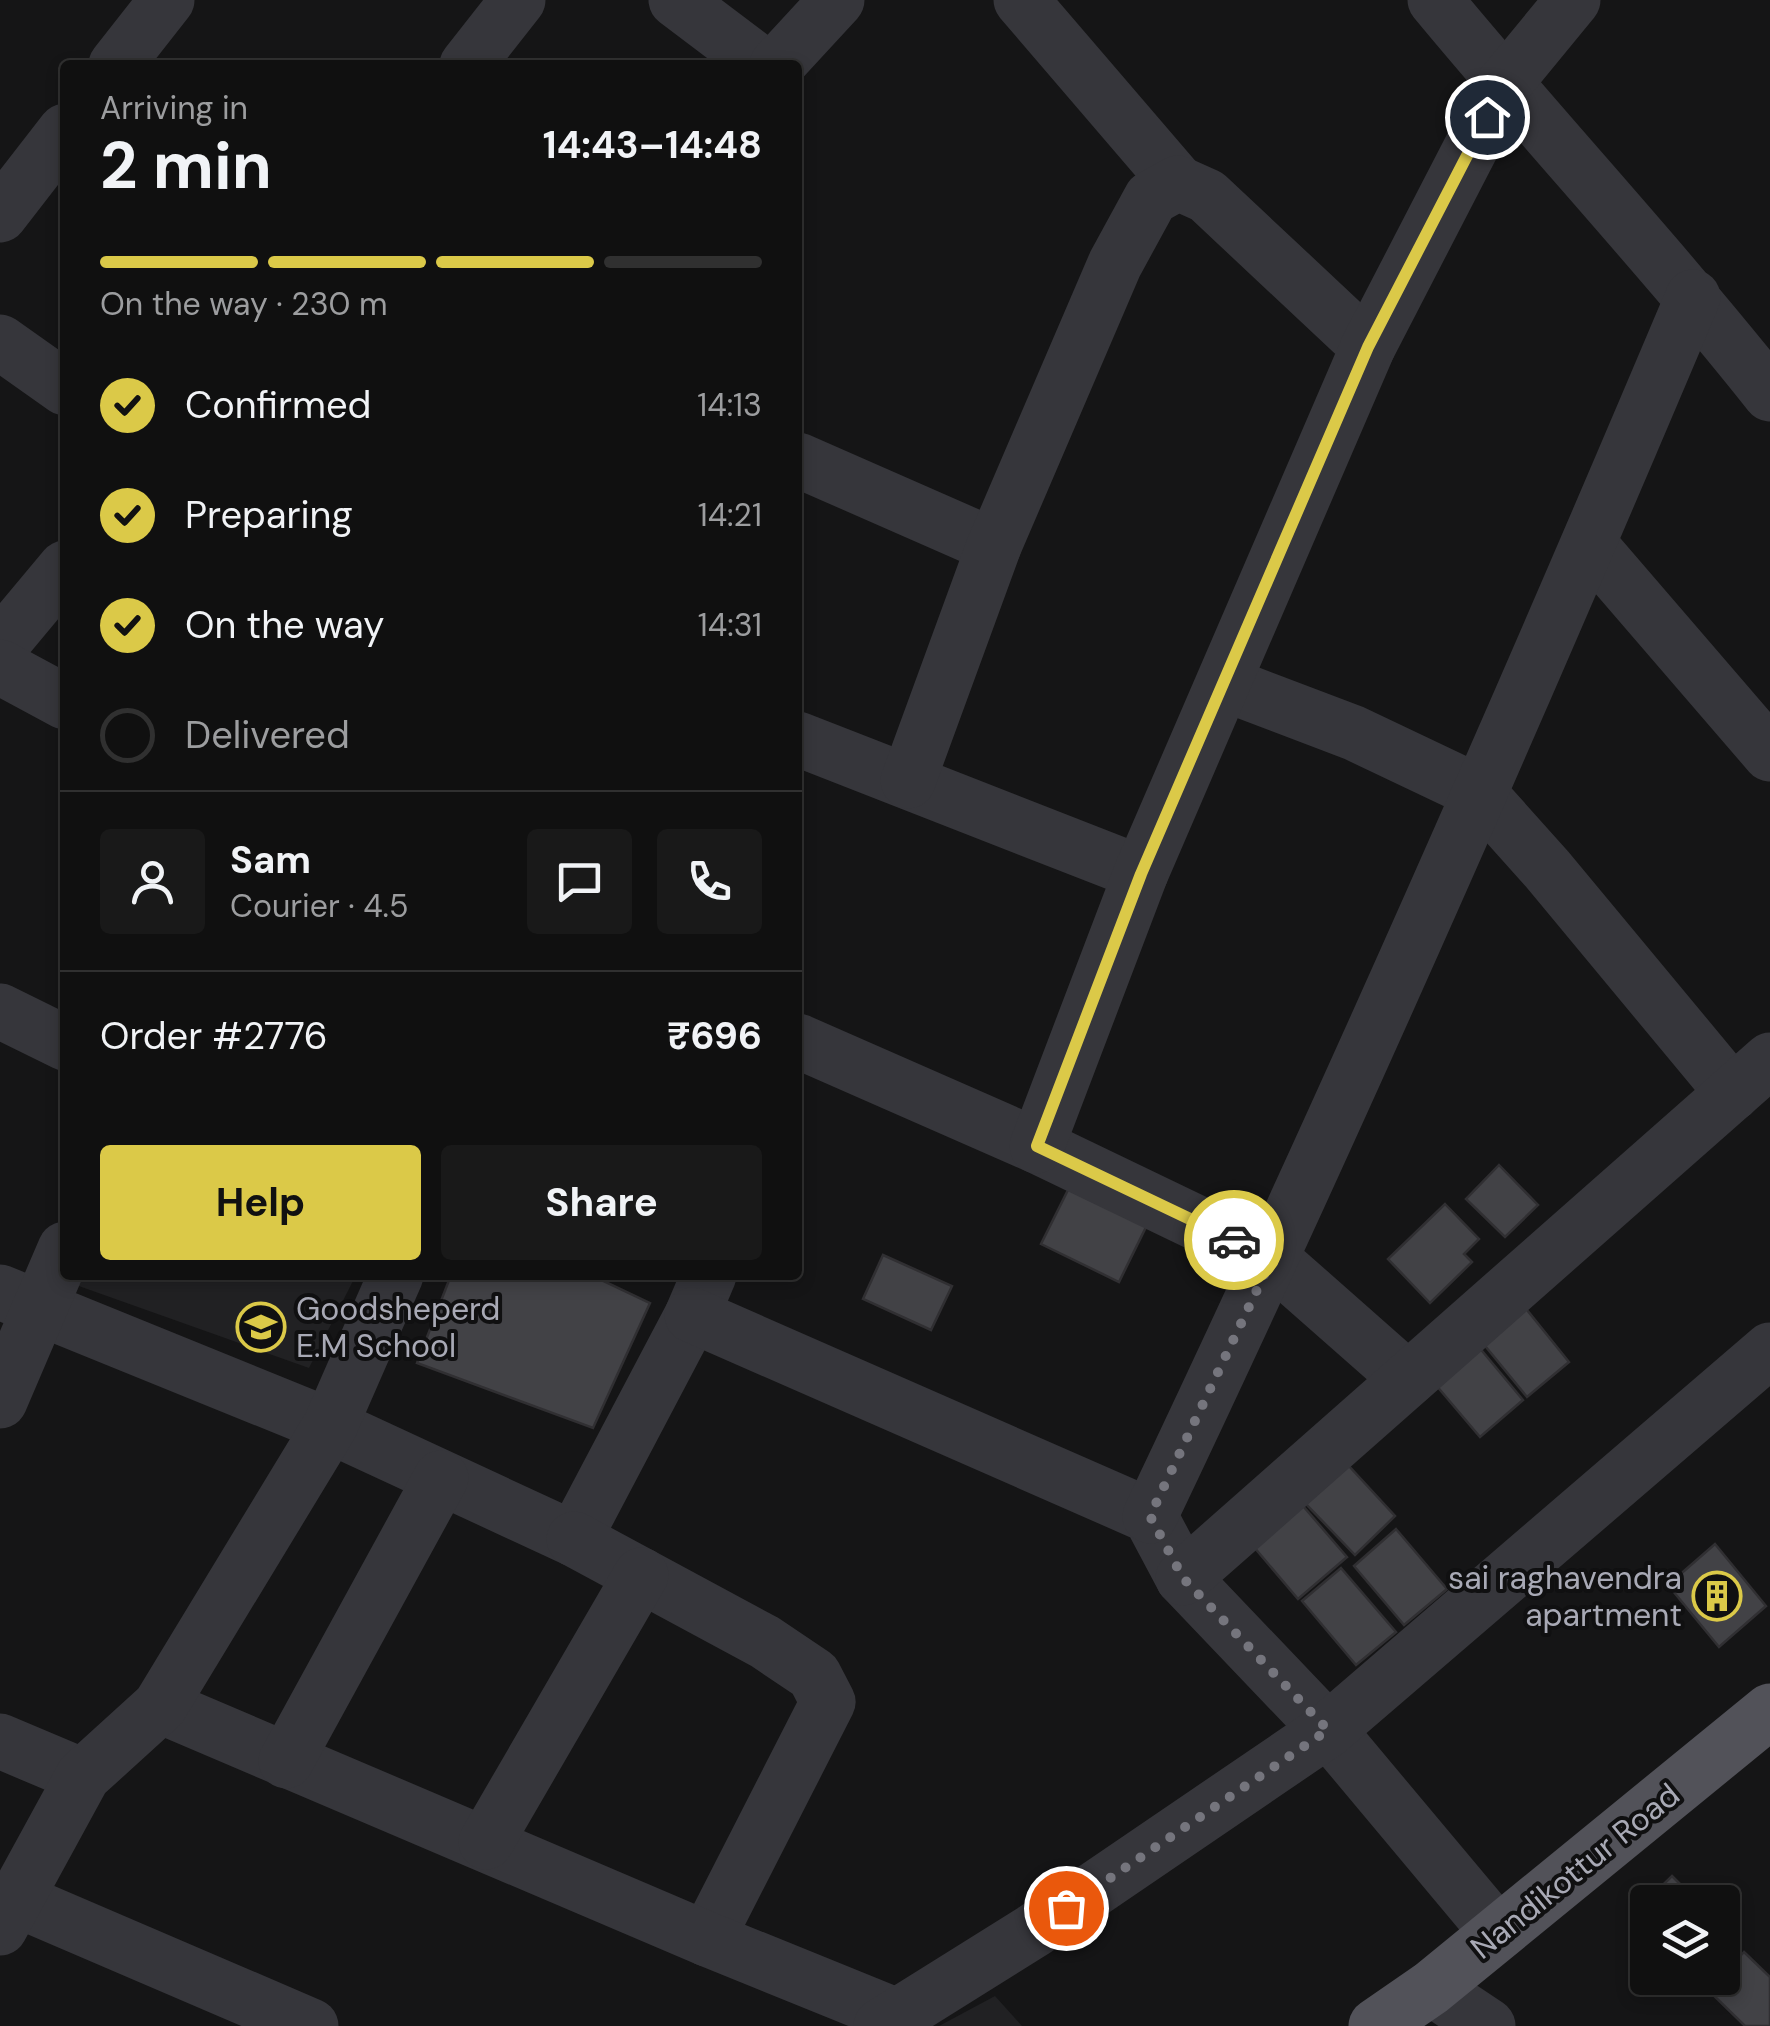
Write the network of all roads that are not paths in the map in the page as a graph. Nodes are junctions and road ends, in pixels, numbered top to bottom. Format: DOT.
graph roads {
  1 [pos="167,0"];
  2 [pos="518,0"];
  3 [pos="676,0"];
  4 [pos="837,0"];
  5 [pos="1021,0"];
  6 [pos="1435,0"];
  7 [pos="1573,0"];
  8 [pos="120,60"];
  9 [pos="470,60"];
  10 [pos="755,60"];
  11 [pos="782,60"];
  12 [pos="1504,84"];
  13 [pos="60,137"];
  14 [pos="1178,183"];
  15 [pos="0,215"];
  16 [pos="1693,297"];
  17 [pos="0,342"];
  18 [pos="1368,347"];
  19 [pos="60,384"];
  20 [pos="1770,394"];
  21 [pos="802,462"];
  22 [pos="1589,544"];
  23 [pos="994,546"];
  24 [pos="60,574"];
  25 [pos="0,646"];
  26 [pos="0,667"];
  27 [pos="1225,684"];
  28 [pos="60,699"];
  29 [pos="802,741"];
  30 [pos="1770,754"];
  31 [pos="908,781"];
  32 [pos="1478,792"];
  33 [pos="1141,874"];
  34 [pos="0,1011"];
  35 [pos="60,1041"];
  36 [pos="802,1052"];
  37 [pos="1752,1077"];
  38 [pos="1037,1146"];
  39 [pos="60,1255"];
  40 [pos="1272,1258"];
  41 [pos="394,1280"];
  42 [pos="701,1295"];
  43 [pos="20,1300"];
  44 [pos="1770,1350"];
  45 [pos="1408,1378"];
  46 [pos="0,1401"];
  47 [pos="330,1426"];
  48 [pos="441,1478"];
  49 [pos="1150,1516"];
  50 [pos="574,1539"];
  51 [pos="641,1575"];
  52 [pos="1183,1578"];
  53 [pos="160,1706"];
  54 [pos="1770,1711"];
  55 [pos="1328,1730"];
  56 [pos="0,1740"];
  57 [pos="286,1761"];
  58 [pos="83,1776"];
  59 [pos="486,1842"];
  60 [pos="8,1914"];
  61 [pos="1498,1933"];
  62 [pos="707,1939"];
  63 [pos="1431,1988"];
  64 [pos="889,2021"];
  65 [pos="311,2026"];
  66 [pos="1376,2026"];
  67 [pos="1488,2026"];
  1 -- 8 [label="street"];
  2 -- 9 [label="street"];
  3 -- 10 [label="street"];
  4 -- 11 [label="street"];
  5 -- 14 [label="street"];
  6 -- 12 [label="street"];
  7 -- 12 [label="street"];
  12 -- 16 [label="street"];
  12 -- 18 [label="street"];
  13 -- 15 [label="street"];
  14 -- 18 [label="street"];
  14 -- 23 [label="street"];
  16 -- 20 [label="street"];
  16 -- 22 [label="street"];
  17 -- 19 [label="street"];
  18 -- 27 [label="street"];
  21 -- 23 [label="street"];
  22 -- 30 [label="street"];
  22 -- 32 [label="street"];
  23 -- 31 [label="street"];
  24 -- 25 [label="street"];
  26 -- 28 [label="street"];
  27 -- 32 [label="street"];
  27 -- 33 [label="street"];
  29 -- 31 [label="street"];
  31 -- 33 [label="street"];
  32 -- 37 [label="street"];
  32 -- 40 [label="street"];
  33 -- 38 [label="street"];
  34 -- 35 [label="street"];
  36 -- 38 [label="street"];
  37 -- 45 [label="street"];
  38 -- 40 [label="street"];
  39 -- 43 [label="street"];
  40 -- 45 [label="street"];
  40 -- 49 [label="street"];
  41 -- 47 [label="street"];
  42 -- 49 [label="street"];
  42 -- 50 [label="street"];
  43 -- 46 [label="street"];
  43 -- 47 [label="street"];
  44 -- 55 [label="street"];
  45 -- 52 [label="street"];
  47 -- 48 [label="street"];
  47 -- 53 [label="street"];
  48 -- 50 [label="street"];
  48 -- 57 [label="street"];
  49 -- 52 [label="street"];
  50 -- 51 [label="street"];
  51 -- 59 [label="street"];
  51 -- 62 [label="street"];
  52 -- 55 [label="street"];
  53 -- 57 [label="street"];
  53 -- 58 [label="street"];
  54 -- 61 [label="main road, Nandikottur Road"];
  55 -- 61 [label="street"];
  55 -- 64 [label="street"];
  56 -- 58 [label="street"];
  57 -- 59 [label="street"];
  58 -- 60 [label="street"];
  59 -- 62 [label="street"];
  60 -- 65 [label="street"];
  61 -- 63 [label="main road, Nandikottur Road"];
  62 -- 64 [label="street"];
  63 -- 66 [label="main road, Nandikottur Road"];
  63 -- 67 [label="street"];
}
